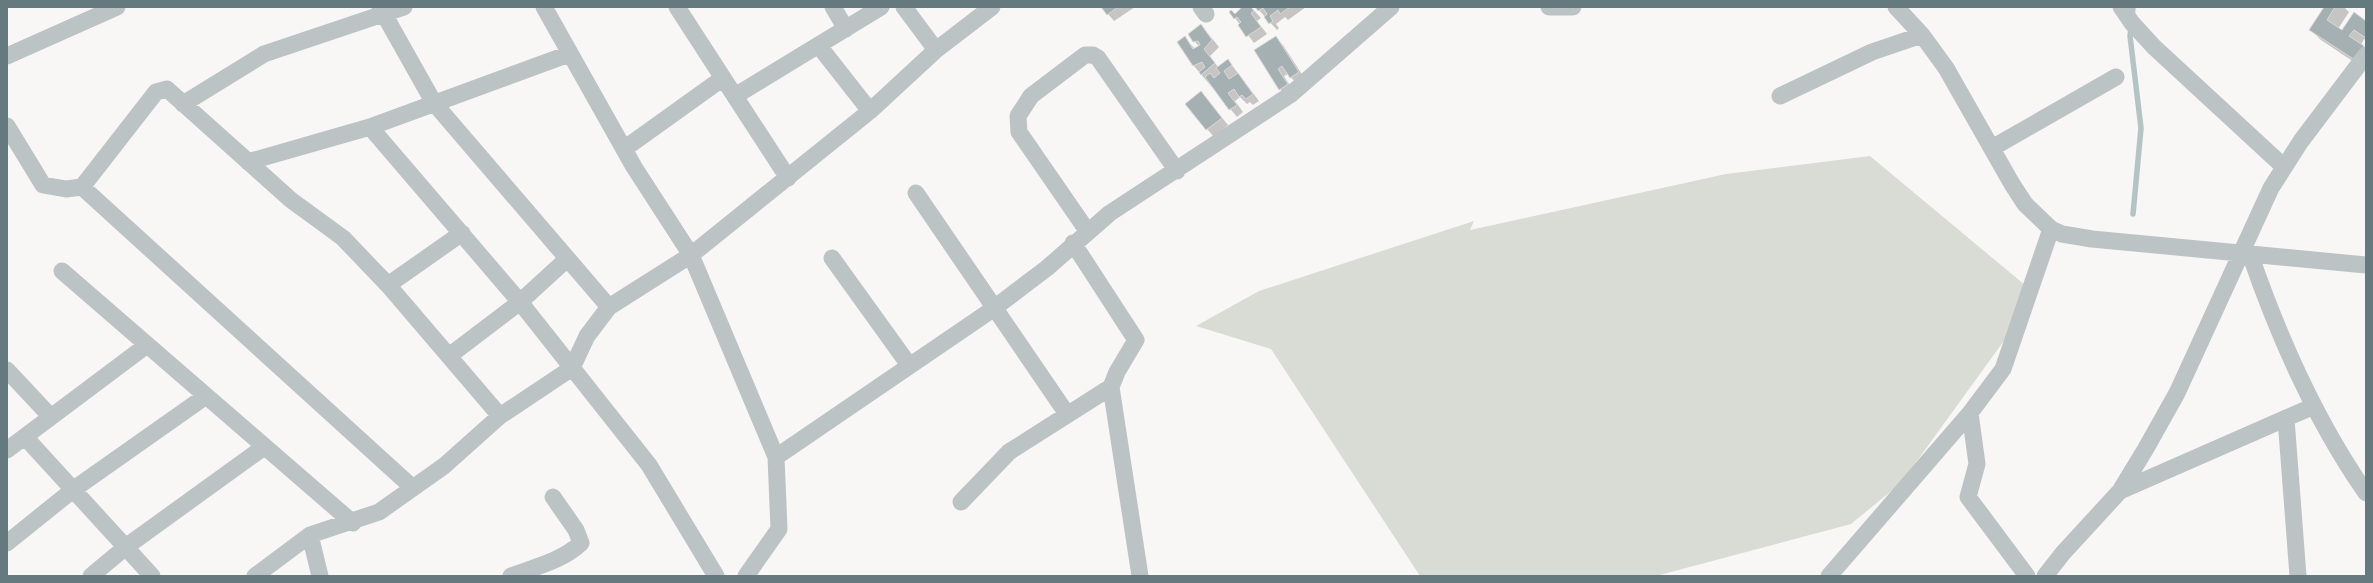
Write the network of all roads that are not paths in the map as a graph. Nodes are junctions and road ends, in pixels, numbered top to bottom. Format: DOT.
graph roads {
  1 [pos="117,7"];
  2 [pos="404,7"];
  3 [pos="544,7"];
  4 [pos="677,7"];
  5 [pos="833,7"];
  6 [pos="881,7"];
  7 [pos="904,7"];
  8 [pos="1391,7"];
  9 [pos="1549,7"];
  10 [pos="1573,7"];
  11 [pos="1896,7"];
  12 [pos="2121,7"];
  13 [pos="986,9"];
  14 [pos="382,10"];
  15 [pos="846,29"];
  16 [pos="1922,35"];
  17 [pos="819,46"];
  18 [pos="936,50"];
  19 [pos="570,54"];
  20 [pos="7,56"];
  21 [pos="2366,56"];
  22 [pos="2116,77"];
  23 [pos="723,78"];
  24 [pos="735,96"];
  25 [pos="1780,96"];
  26 [pos="434,103"];
  27 [pos="183,104"];
  28 [pos="870,111"];
  29 [pos="7,126"];
  30 [pos="370,127"];
  31 [pos="1992,148"];
  32 [pos="624,149"];
  33 [pos="248,162"];
  34 [pos="2284,167"];
  35 [pos="1177,170"];
  36 [pos="788,178"];
  37 [pos="82,187"];
  38 [pos="916,193"];
  39 [pos="2051,229"];
  40 [pos="1088,232"];
  41 [pos="462,233"];
  42 [pos="1074,243"];
  43 [pos="2246,253"];
  44 [pos="691,255"];
  45 [pos="832,258"];
  46 [pos="567,259"];
  47 [pos="2366,265"];
  48 [pos="62,271"];
  49 [pos="388,285"];
  50 [pos="520,302"];
  51 [pos="609,307"];
  52 [pos="993,309"];
  53 [pos="147,345"];
  54 [pos="449,356"];
  55 [pos="909,365"];
  56 [pos="572,368"];
  57 [pos="7,370"];
  58 [pos="1112,387"];
  59 [pos="206,396"];
  60 [pos="2314,406"];
  61 [pos="1970,413"];
  62 [pos="1067,414"];
  63 [pos="500,416"];
  64 [pos="51,417"];
  65 [pos="2286,419"];
  66 [pos="25,437"];
  67 [pos="264,446"];
  68 [pos="7,450"];
  69 [pos="776,457"];
  70 [pos="413,488"];
  71 [pos="74,489"];
  72 [pos="2120,491"];
  73 [pos="2366,493"];
  74 [pos="553,498"];
  75 [pos="961,502"];
  76 [pos="352,522"];
  77 [pos="310,535"];
  78 [pos="7,543"];
  79 [pos="127,546"];
  80 [pos="91,576"];
  81 [pos="152,576"];
  82 [pos="255,576"];
  83 [pos="320,576"];
  84 [pos="511,576"];
  85 [pos="716,576"];
  86 [pos="746,576"];
  87 [pos="1140,576"];
  88 [pos="1829,576"];
  89 [pos="2027,576"];
  90 [pos="2045,576"];
  91 [pos="2298,576"];
  1 -- 20 [label="street"];
  2 -- 14 [label="street"];
  3 -- 19 [label="street"];
  4 -- 23 [label="street"];
  5 -- 15 [label="street"];
  6 -- 15 [label="street"];
  7 -- 18 [label="street"];
  8 -- 35 [label="street"];
  9 -- 10 [label="street"];
  11 -- 16 [label="street"];
  12 -- 34 [label="street"];
  13 -- 18 [label="street"];
  14 -- 26 [label="street"];
  14 -- 27 [label="street"];
  15 -- 17 [label="street"];
  16 -- 25 [label="street"];
  16 -- 31 [label="street"];
  17 -- 24 [label="street"];
  17 -- 28 [label="street"];
  18 -- 28 [label="street"];
  19 -- 26 [label="street"];
  19 -- 32 [label="street"];
  21 -- 34 [label="street"];
  22 -- 31 [label="street"];
  23 -- 24 [label="street"];
  23 -- 32 [label="street"];
  24 -- 36 [label="street"];
  26 -- 30 [label="street"];
  26 -- 46 [label="street"];
  27 -- 33 [label="street"];
  27 -- 37 [label="street"];
  28 -- 36 [label="street"];
  29 -- 37 [label="street"];
  30 -- 33 [label="street"];
  30 -- 41 [label="street"];
  31 -- 39 [label="street"];
  32 -- 44 [label="street"];
  33 -- 49 [label="street"];
  34 -- 43 [label="street"];
  35 -- 40 [label="street"];
  35 -- 40 [label="street"];
  36 -- 44 [label="street"];
  37 -- 70 [label="street"];
  38 -- 52 [label="street"];
  39 -- 43 [label="street"];
  39 -- 61 [label="street"];
  40 -- 42 [label="street"];
  41 -- 49 [label="street"];
  41 -- 50 [label="street"];
  42 -- 52 [label="street"];
  42 -- 58 [label="street"];
  43 -- 47 [label="street"];
  43 -- 60 [label="street"];
  43 -- 72 [label="street"];
  44 -- 51 [label="street"];
  44 -- 69 [label="street"];
  45 -- 55 [label="street"];
  46 -- 50 [label="street"];
  46 -- 51 [label="street"];
  48 -- 53 [label="street"];
  49 -- 54 [label="street"];
  50 -- 54 [label="street"];
  50 -- 56 [label="street"];
  51 -- 56 [label="street"];
  52 -- 55 [label="street"];
  52 -- 62 [label="street"];
  53 -- 59 [label="street"];
  53 -- 64 [label="street"];
  54 -- 63 [label="street"];
  55 -- 69 [label="street"];
  56 -- 63 [label="street"];
  56 -- 85 [label="street"];
  57 -- 64 [label="street"];
  58 -- 62 [label="street"];
  58 -- 87 [label="street"];
  59 -- 67 [label="street"];
  59 -- 71 [label="street"];
  60 -- 65 [label="street"];
  60 -- 73 [label="street"];
  61 -- 88 [label="street"];
  61 -- 89 [label="street"];
  62 -- 75 [label="street"];
  63 -- 70 [label="street"];
  64 -- 66 [label="street"];
  65 -- 72 [label="street"];
  65 -- 91 [label="street"];
  66 -- 68 [label="street"];
  66 -- 71 [label="street"];
  67 -- 76 [label="street"];
  67 -- 79 [label="street"];
  69 -- 86 [label="street"];
  70 -- 76 [label="street"];
  71 -- 78 [label="street"];
  71 -- 79 [label="street"];
  72 -- 90 [label="street"];
  74 -- 84 [label="street"];
  76 -- 77 [label="street"];
  77 -- 82 [label="street"];
  77 -- 83 [label="street"];
  79 -- 80 [label="street"];
  79 -- 81 [label="street"];
}
